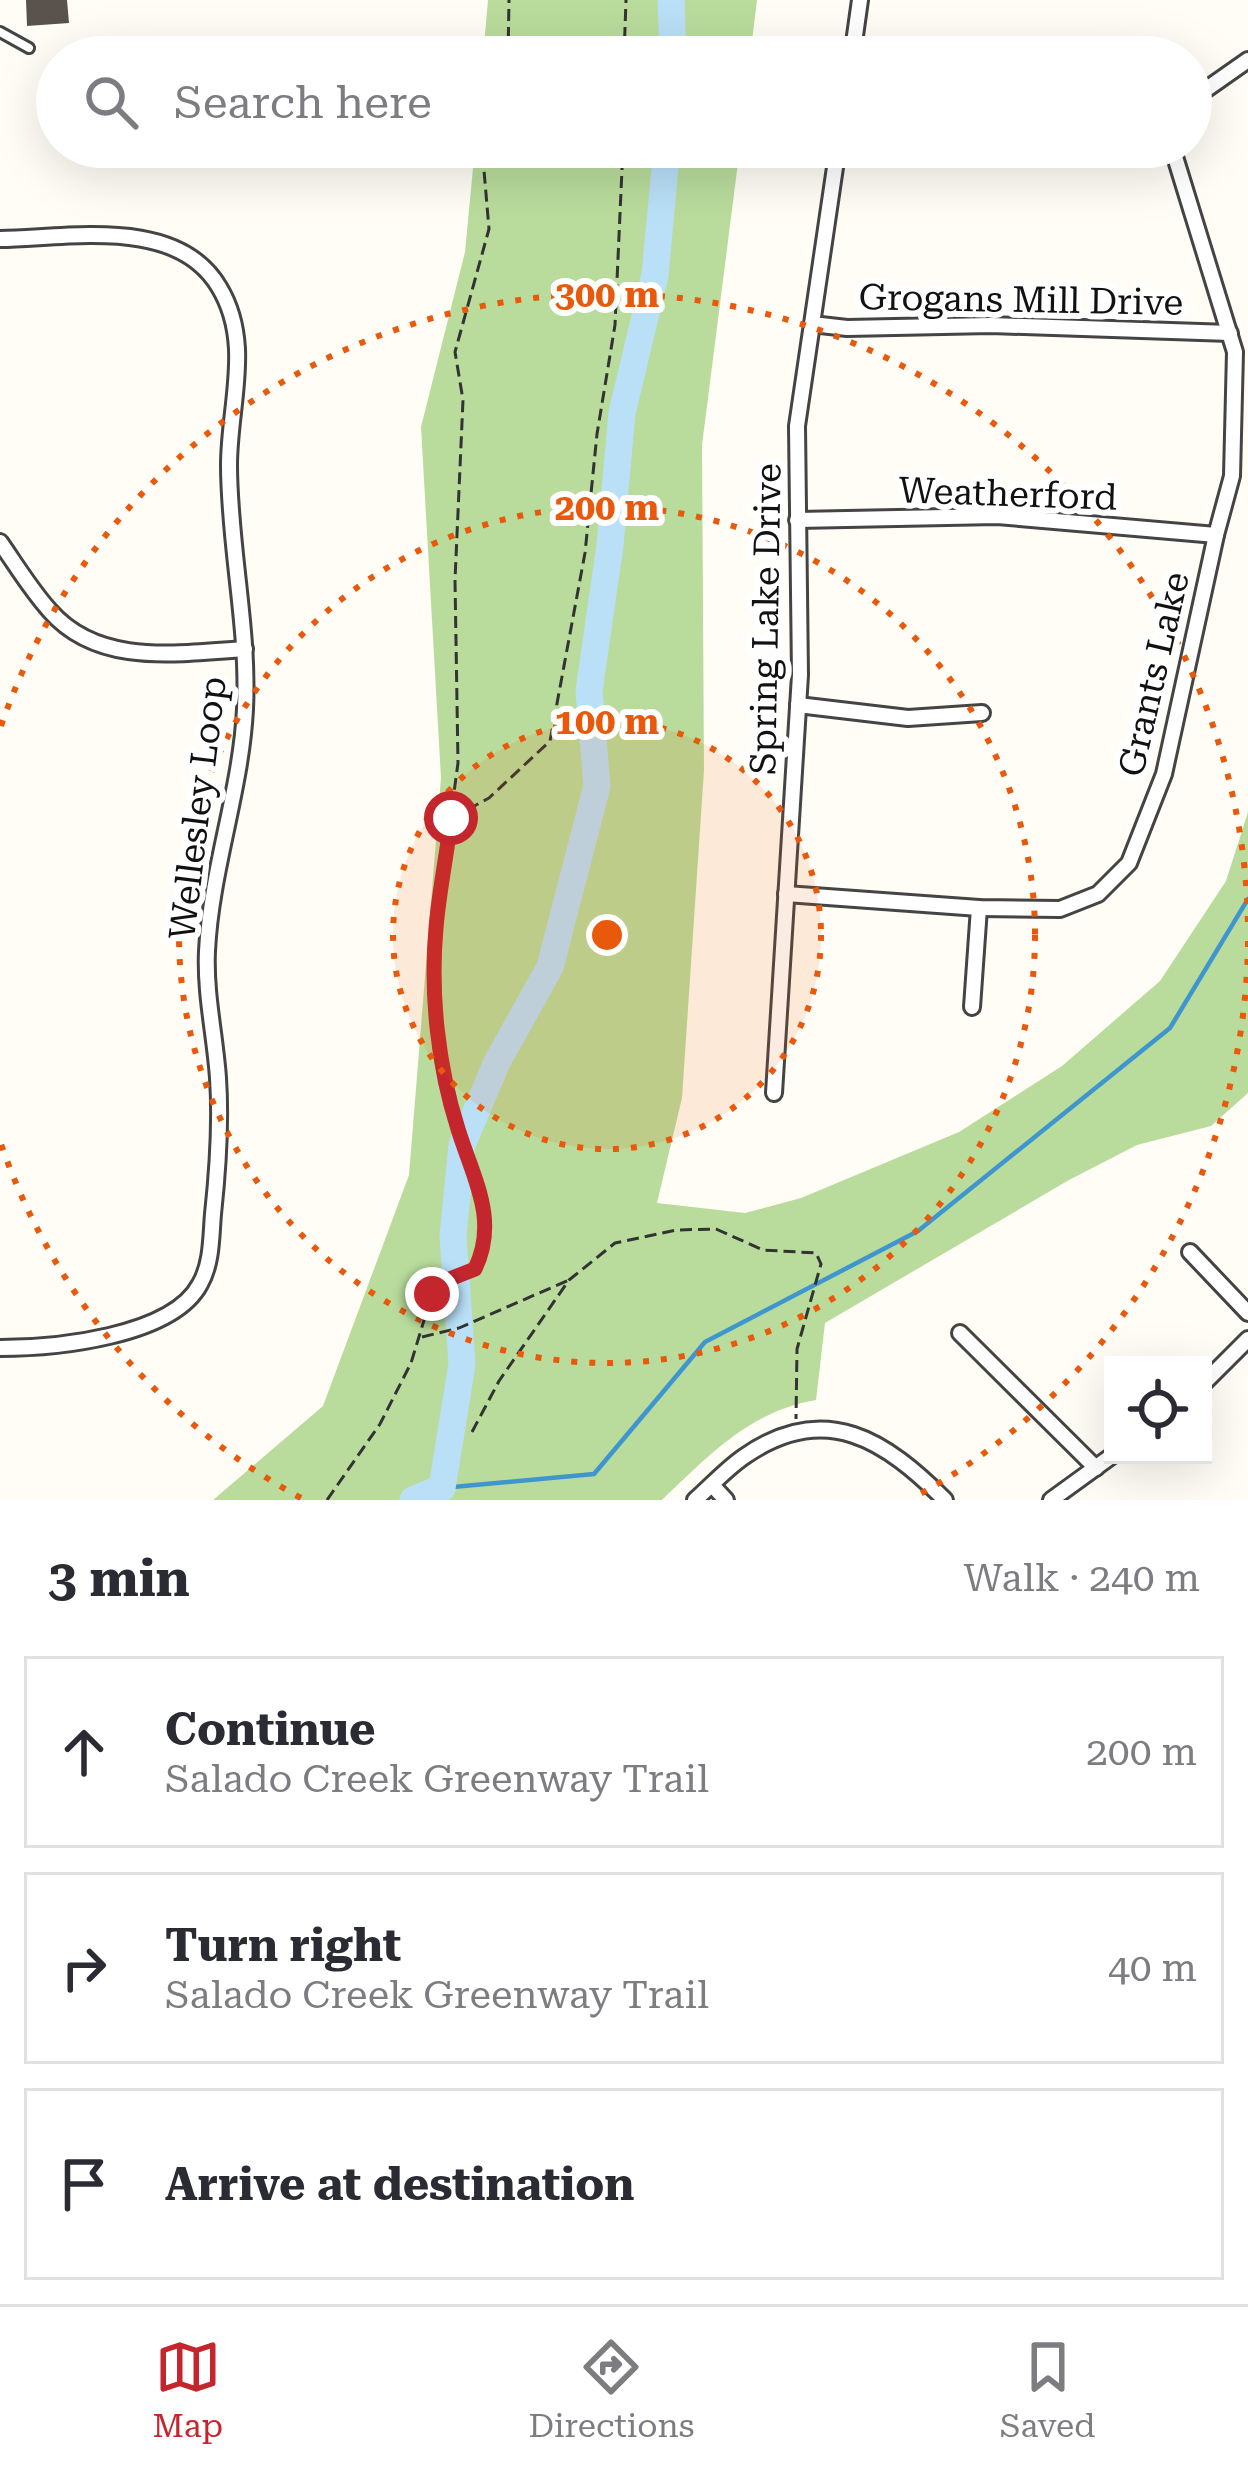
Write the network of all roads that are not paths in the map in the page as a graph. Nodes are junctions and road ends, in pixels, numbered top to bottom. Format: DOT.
graph roads {
  1 [pos="860,0"];
  2 [pos="0,32"];
  3 [pos="855,36"];
  4 [pos="28,48"];
  5 [pos="1248,60"];
  6 [pos="1212,85"];
  7 [pos="835,168"];
  8 [pos="1179,168"];
  9 [pos="0,239"];
  10 [pos="812,323"];
  11 [pos="1230,333"];
  12 [pos="797,520"];
  13 [pos="1216,535"];
  14 [pos="0,542"];
  15 [pos="245,649"];
  16 [pos="798,705"];
  17 [pos="982,713"];
  18 [pos="787,894"];
  19 [pos="979,908"];
  20 [pos="972,1007"];
  21 [pos="774,1094"];
  22 [pos="1190,1252"];
  23 [pos="1248,1312"];
  24 [pos="960,1333"];
  25 [pos="1248,1339"];
  26 [pos="0,1348"];
  27 [pos="1212,1375"];
  28 [pos="1104,1461"];
  29 [pos="1096,1468"];
  30 [pos="712,1485"];
  31 [pos="695,1500"];
  32 [pos="726,1500"];
  33 [pos="945,1500"];
  34 [pos="1051,1500"];
  1 -- 3 [label="street"];
  2 -- 4 [label="lane"];
  5 -- 6 [label="street"];
  7 -- 10 [label="street, Spring Lake Drive"];
  8 -- 11 [label="street, Grants Lake"];
  9 -- 15 [label="street, Wellesley Loop"];
  10 -- 11 [label="street, Grogans Mill Drive"];
  10 -- 12 [label="street, Spring Lake Drive"];
  11 -- 13 [label="street, Grants Lake"];
  12 -- 13 [label="street, Weatherford"];
  12 -- 16 [label="street, Spring Lake Drive"];
  13 -- 19 [label="street, Grants Lake"];
  14 -- 15 [label="street"];
  15 -- 26 [label="street, Wellesley Loop"];
  16 -- 17 [label="street"];
  16 -- 18 [label="street, Spring Lake Drive"];
  18 -- 19 [label="street, Grants Lake"];
  18 -- 21 [label="street, Spring Lake Drive"];
  19 -- 20 [label="street"];
  22 -- 23 [label="street"];
  24 -- 29 [label="street"];
  25 -- 27 [label="street"];
  28 -- 29 [label="street"];
  29 -- 34 [label="street"];
  30 -- 31 [label="street"];
  30 -- 32 [label="street"];
  30 -- 33 [label="street"];
}
